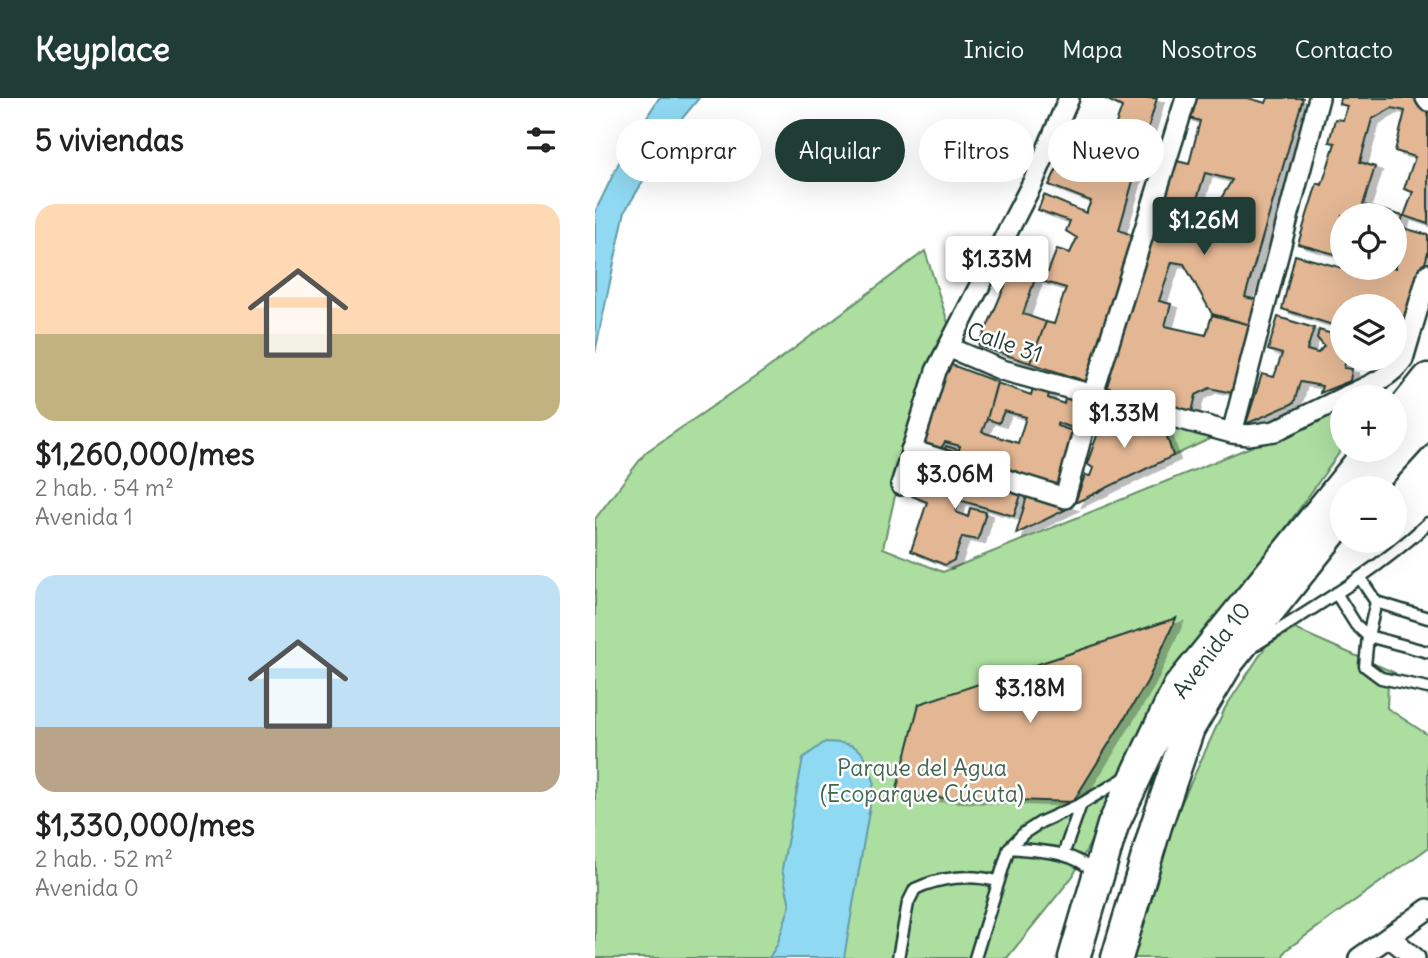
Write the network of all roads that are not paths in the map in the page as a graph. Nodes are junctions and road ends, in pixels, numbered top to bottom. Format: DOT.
graph roads {
  1 [pos="1069,98"];
  2 [pos="1186,98"];
  3 [pos="1319,98"];
  4 [pos="1428,274"];
  5 [pos="948,348"];
  6 [pos="1428,379"];
  7 [pos="1370,385"];
  8 [pos="1093,394"];
  9 [pos="1330,404"];
  10 [pos="1410,414"];
  11 [pos="1241,434"];
  12 [pos="911,450"];
  13 [pos="1361,462"];
  14 [pos="1373,476"];
  15 [pos="901,485"];
  16 [pos="1428,523"];
  17 [pos="1330,533"];
  18 [pos="1360,578"];
  19 [pos="1336,593"];
  20 [pos="1376,602"];
  21 [pos="1428,618"];
  22 [pos="1368,636"];
  23 [pos="1233,643"];
  24 [pos="1428,652"];
  25 [pos="1428,688"];
  26 [pos="1139,770"];
  27 [pos="1081,804"];
  28 [pos="1009,848"];
  29 [pos="1063,855"];
  30 [pos="1098,876"];
  31 [pos="997,881"];
  32 [pos="1428,909"];
  33 [pos="1389,936"];
  34 [pos="898,958"];
  35 [pos="975,958"];
  36 [pos="1075,958"];
  37 [pos="1117,958"];
  38 [pos="1359,958"];
  39 [pos="1415,958"];
  1 -- 5 [label="street"];
  2 -- 8 [label="street"];
  3 -- 11 [label="street"];
  4 -- 7 [label="street"];
  5 -- 8 [label="street, Calle 31"];
  5 -- 12 [label="street"];
  6 -- 10 [label="main road"];
  8 -- 11 [label="street, Calle 31"];
  8 -- 12 [label="street"];
  9 -- 11 [label="street"];
  10 -- 14 [label="main road"];
  12 -- 15 [label="street"];
  13 -- 23 [label="main road, Avenida 10"];
  16 -- 18 [label="lane"];
  17 -- 23 [label="main road, Avenida 10"];
  18 -- 19 [label="lane"];
  18 -- 20 [label="lane"];
  19 -- 22 [label="lane"];
  19 -- 23 [label="lane"];
  20 -- 21 [label="lane"];
  20 -- 22 [label="lane"];
  22 -- 24 [label="lane"];
  22 -- 25 [label="lane"];
  23 -- 26 [label="main road, Avenida 10"];
  23 -- 37 [label="main road, Avenida 10"];
  26 -- 27 [label="lane"];
  26 -- 30 [label="main road, Avenida 10"];
  27 -- 28 [label="lane"];
  27 -- 29 [label="lane"];
  28 -- 29 [label="lane"];
  28 -- 31 [label="lane"];
  29 -- 30 [label="lane"];
  30 -- 36 [label="main road, Avenida 10"];
  31 -- 34 [label="lane"];
  31 -- 35 [label="lane"];
  32 -- 33 [label="street"];
  33 -- 38 [label="street"];
  33 -- 39 [label="street"];
}
